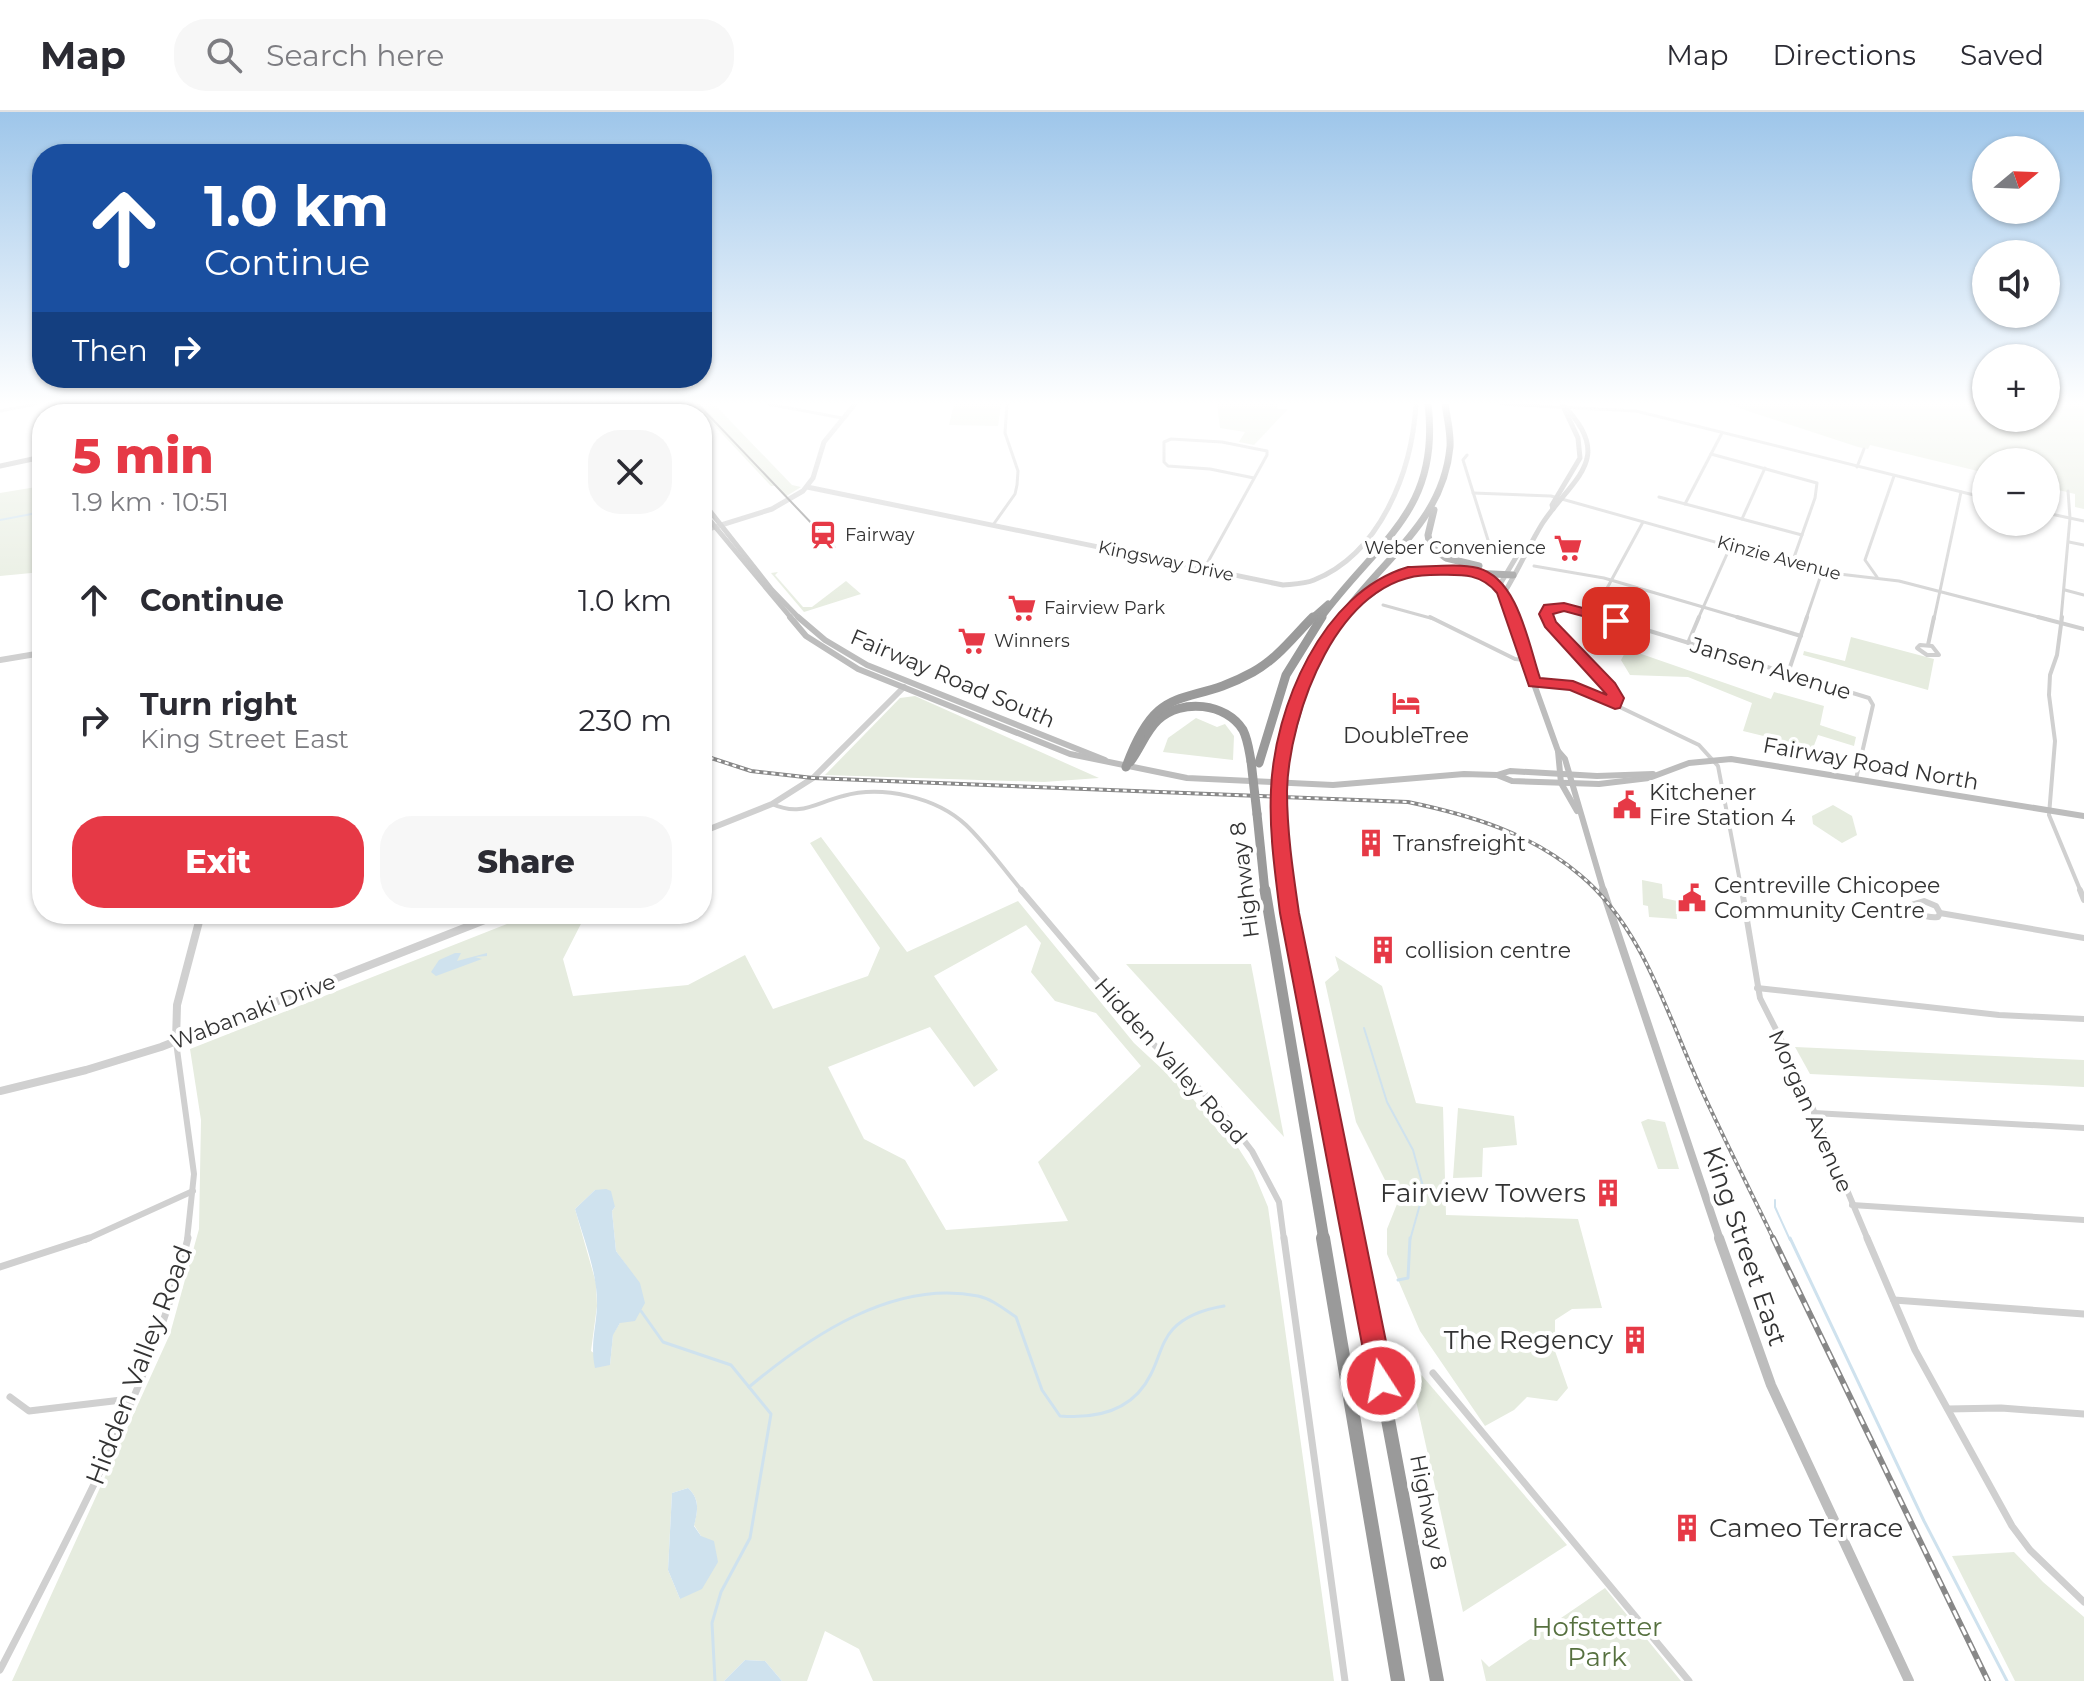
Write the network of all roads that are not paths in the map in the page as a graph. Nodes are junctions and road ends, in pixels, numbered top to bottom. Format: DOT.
graph roads {
  1 [pos="813,477"];
  2 [pos="1018,477"];
  3 [pos="1250,477"];
  4 [pos="1402,477"];
  5 [pos="1426,477"];
  6 [pos="1445,477"];
  7 [pos="1468,477"];
  8 [pos="1570,477"];
  9 [pos="1578,477"];
  10 [pos="1699,477"];
  11 [pos="1761,477"];
  12 [pos="1797,477"];
  13 [pos="1894,477"];
  14 [pos="1899,477"];
  15 [pos="1254,478"];
  16 [pos="807,487"];
  17 [pos="2068,491"];
  18 [pos="1961,492"];
  19 [pos="1473,493"];
  20 [pos="1972,495"];
  21 [pos="1659,497"];
  22 [pos="1556,498"];
  23 [pos="1564,500"];
  24 [pos="1434,504"];
  25 [pos="1685,504"];
  26 [pos="1553,509"];
  27 [pos="2060,516"];
  28 [pos="712,517"];
  29 [pos="2070,518"];
  30 [pos="1742,519"];
  31 [pos="712,520"];
  32 [pos="2084,521"];
  33 [pos="1643,522"];
  34 [pos="993,525"];
  35 [pos="718,526"];
  36 [pos="712,528"];
  37 [pos="1802,535"];
  38 [pos="2069,542"];
  39 [pos="1731,545"];
  40 [pos="2084,545"];
  41 [pos="1484,547"];
  42 [pos="1792,563"];
  43 [pos="1534,566"];
  44 [pos="1204,569"];
  45 [pos="1473,571"];
  46 [pos="1822,572"];
  47 [pos="1510,573"];
  48 [pos="1877,578"];
  49 [pos="1611,581"];
  50 [pos="1501,589"];
  51 [pos="2065,590"];
  52 [pos="1939,592"];
  53 [pos="2084,595"];
  54 [pos="1336,598"];
  55 [pos="1356,602"];
  56 [pos="1383,605"];
  57 [pos="1704,608"];
  58 [pos="1593,614"];
  59 [pos="2061,623"];
  60 [pos="2084,629"];
  61 [pos="1801,636"];
  62 [pos="1688,643"];
  63 [pos="1928,645"];
  64 [pos="32,655"];
  65 [pos="0,660"];
  66 [pos="1526,660"];
  67 [pos="1788,673"];
  68 [pos="1534,682"];
  69 [pos="904,687"];
  70 [pos="1615,705"];
  71 [pos="1558,751"];
  72 [pos="1713,759"];
  73 [pos="1107,761"];
  74 [pos="1255,762"];
  75 [pos="1126,767"];
  76 [pos="1560,774"];
  77 [pos="1653,774"];
  78 [pos="1497,775"];
  79 [pos="1569,775"];
  80 [pos="1856,779"];
  81 [pos="1562,783"];
  82 [pos="1572,784"];
  83 [pos="772,804"];
  84 [pos="1577,811"];
  85 [pos="2049,811"];
  86 [pos="2084,816"];
  87 [pos="712,828"];
  88 [pos="2084,900"];
  89 [pos="1940,913"];
  90 [pos="198,924"];
  91 [pos="474,924"];
  92 [pos="2084,938"];
  93 [pos="1757,988"];
  94 [pos="2084,1019"];
  95 [pos="176,1041"];
  96 [pos="0,1091"];
  97 [pos="1814,1113"];
  98 [pos="2084,1128"];
  99 [pos="194,1190"];
  100 [pos="1852,1205"];
  101 [pos="2084,1220"];
  102 [pos="0,1267"];
  103 [pos="1893,1300"];
  104 [pos="2084,1314"];
  105 [pos="1433,1373"];
  106 [pos="10,1397"];
  107 [pos="131,1399"];
  108 [pos="1948,1409"];
  109 [pos="2084,1414"];
  110 [pos="2084,1602"];
  111 [pos="0,1670"];
  112 [pos="1345,1681"];
  113 [pos="1398,1681"];
  114 [pos="1437,1681"];
  115 [pos="1689,1681"];
  116 [pos="1909,1681"];
  1 -- 16 [label="street"];
  2 -- 34 [label="street"];
  3 -- 15 [label="street"];
  4 -- 44 [label="street, Kingsway Drive"];
  5 -- 54 [label="highway, Highway 8"];
  6 -- 24 [label="highway, Highway 8"];
  7 -- 19 [label="street"];
  8 -- 22 [label="main road"];
  9 -- 23 [label="main road"];
  10 -- 25 [label="street"];
  11 -- 30 [label="street"];
  12 -- 37 [label="street"];
  13 -- 48 [label="street"];
  14 -- 18 [label="street"];
  15 -- 44 [label="street"];
  16 -- 34 [label="street, Kingsway Drive"];
  16 -- 35 [label="street"];
  17 -- 29 [label="street"];
  18 -- 20 [label="street"];
  18 -- 52 [label="street"];
  19 -- 22 [label="street, Kinzie Avenue"];
  19 -- 41 [label="street"];
  21 -- 25 [label="street"];
  22 -- 23 [label="street, Kinzie Avenue"];
  22 -- 26 [label="main road"];
  23 -- 26 [label="main road"];
  23 -- 33 [label="street, Kinzie Avenue"];
  24 -- 47 [label="highway"];
  24 -- 55 [label="highway, Highway 8"];
  25 -- 30 [label="street"];
  26 -- 47 [label="main road"];
  27 -- 29 [label="street"];
  28 -- 35 [label="main road, Fairway Road South"];
  29 -- 32 [label="street"];
  29 -- 38 [label="street"];
  30 -- 37 [label="street"];
  31 -- 35 [label="main road, Fairway Road South"];
  33 -- 39 [label="street, Kinzie Avenue"];
  33 -- 49 [label="street"];
  34 -- 44 [label="street, Kingsway Drive"];
  35 -- 36 [label="street"];
  35 -- 69 [label="main road, Fairway Road South"];
  35 -- 73 [label="main road, Fairway Road South"];
  37 -- 42 [label="street"];
  38 -- 40 [label="street"];
  38 -- 51 [label="street"];
  39 -- 42 [label="street, Kinzie Avenue"];
  39 -- 57 [label="street"];
  42 -- 46 [label="street, Kinzie Avenue"];
  43 -- 49 [label="street"];
  45 -- 47 [label="highway"];
  45 -- 50 [label="highway"];
  45 -- 55 [label="highway"];
  46 -- 48 [label="street, Kinzie Avenue"];
  46 -- 61 [label="street"];
  47 -- 50 [label="main road"];
  48 -- 52 [label="street, Kinzie Avenue"];
  49 -- 57 [label="street"];
  49 -- 58 [label="street"];
  50 -- 66 [label="main road, King Street East"];
  51 -- 53 [label="street"];
  51 -- 59 [label="street"];
  52 -- 59 [label="street, Kinzie Avenue"];
  52 -- 63 [label="street"];
  54 -- 74 [label="highway, Highway 8"];
  54 -- 75 [label="highway"];
  55 -- 114 [label="highway, Highway 8, bridge"];
  56 -- 66 [label="street"];
  57 -- 61 [label="street"];
  57 -- 62 [label="street"];
  58 -- 62 [label="street, Jansen Avenue"];
  58 -- 70 [label="street, Jansen Avenue"];
  59 -- 60 [label="street, Kinzie Avenue"];
  59 -- 85 [label="street"];
  61 -- 67 [label="street"];
  62 -- 67 [label="street, Jansen Avenue"];
  63 -- 63 [label="street"];
  64 -- 65 [label="street"];
  66 -- 68 [label="main road, King Street East"];
  67 -- 80 [label="street, Jansen Avenue"];
  68 -- 70 [label="street"];
  68 -- 71 [label="main road, King Street East"];
  69 -- 73 [label="main road, Fairway Road South"];
  69 -- 83 [label="street"];
  70 -- 72 [label="street"];
  71 -- 76 [label="main road, King Street East"];
  71 -- 79 [label="main road, King Street East"];
  72 -- 77 [label="main road, Fairway Road North"];
  72 -- 80 [label="main road, Fairway Road North"];
  72 -- 93 [label="street, Morgan Avenue"];
  73 -- 75 [label="main road, Fairway Road South"];
  74 -- 75 [label="highway"];
  74 -- 113 [label="highway, Highway 8, bridge"];
  75 -- 78 [label="main road, Fairway Road South"];
  76 -- 78 [label="main road, Fairway Road South"];
  76 -- 79 [label="main road, Fairway Road North"];
  76 -- 81 [label="main road, King Street East"];
  77 -- 79 [label="main road, Fairway Road North"];
  77 -- 82 [label="main road, Fairway Road North"];
  78 -- 81 [label="main road, Fairway Road South"];
  79 -- 82 [label="main road, King Street East"];
  80 -- 85 [label="main road, Fairway Road North"];
  81 -- 82 [label="main road, Fairway Road North"];
  81 -- 84 [label="main road, King Street East"];
  82 -- 84 [label="main road, King Street East"];
  83 -- 87 [label="street"];
  83 -- 112 [label="street, Hidden Valley Road"];
  84 -- 116 [label="main road, King Street East"];
  85 -- 86 [label="main road, Fairway Road North"];
  85 -- 88 [label="street"];
  89 -- 89 [label="street"];
  89 -- 92 [label="street"];
  90 -- 95 [label="street"];
  91 -- 95 [label="street, Wabanaki Drive"];
  93 -- 94 [label="street"];
  93 -- 97 [label="street, Morgan Avenue"];
  95 -- 96 [label="street, Wabanaki Drive"];
  95 -- 99 [label="street, Hidden Valley Road"];
  97 -- 98 [label="street"];
  97 -- 100 [label="street, Morgan Avenue"];
  99 -- 102 [label="street"];
  99 -- 107 [label="street, Hidden Valley Road"];
  100 -- 101 [label="street"];
  100 -- 103 [label="street, Morgan Avenue"];
  103 -- 104 [label="street"];
  103 -- 108 [label="street, Morgan Avenue"];
  105 -- 115 [label="street"];
  106 -- 107 [label="street"];
  107 -- 111 [label="street, Hidden Valley Road"];
  108 -- 109 [label="street"];
  108 -- 110 [label="street, Morgan Avenue"];
}
